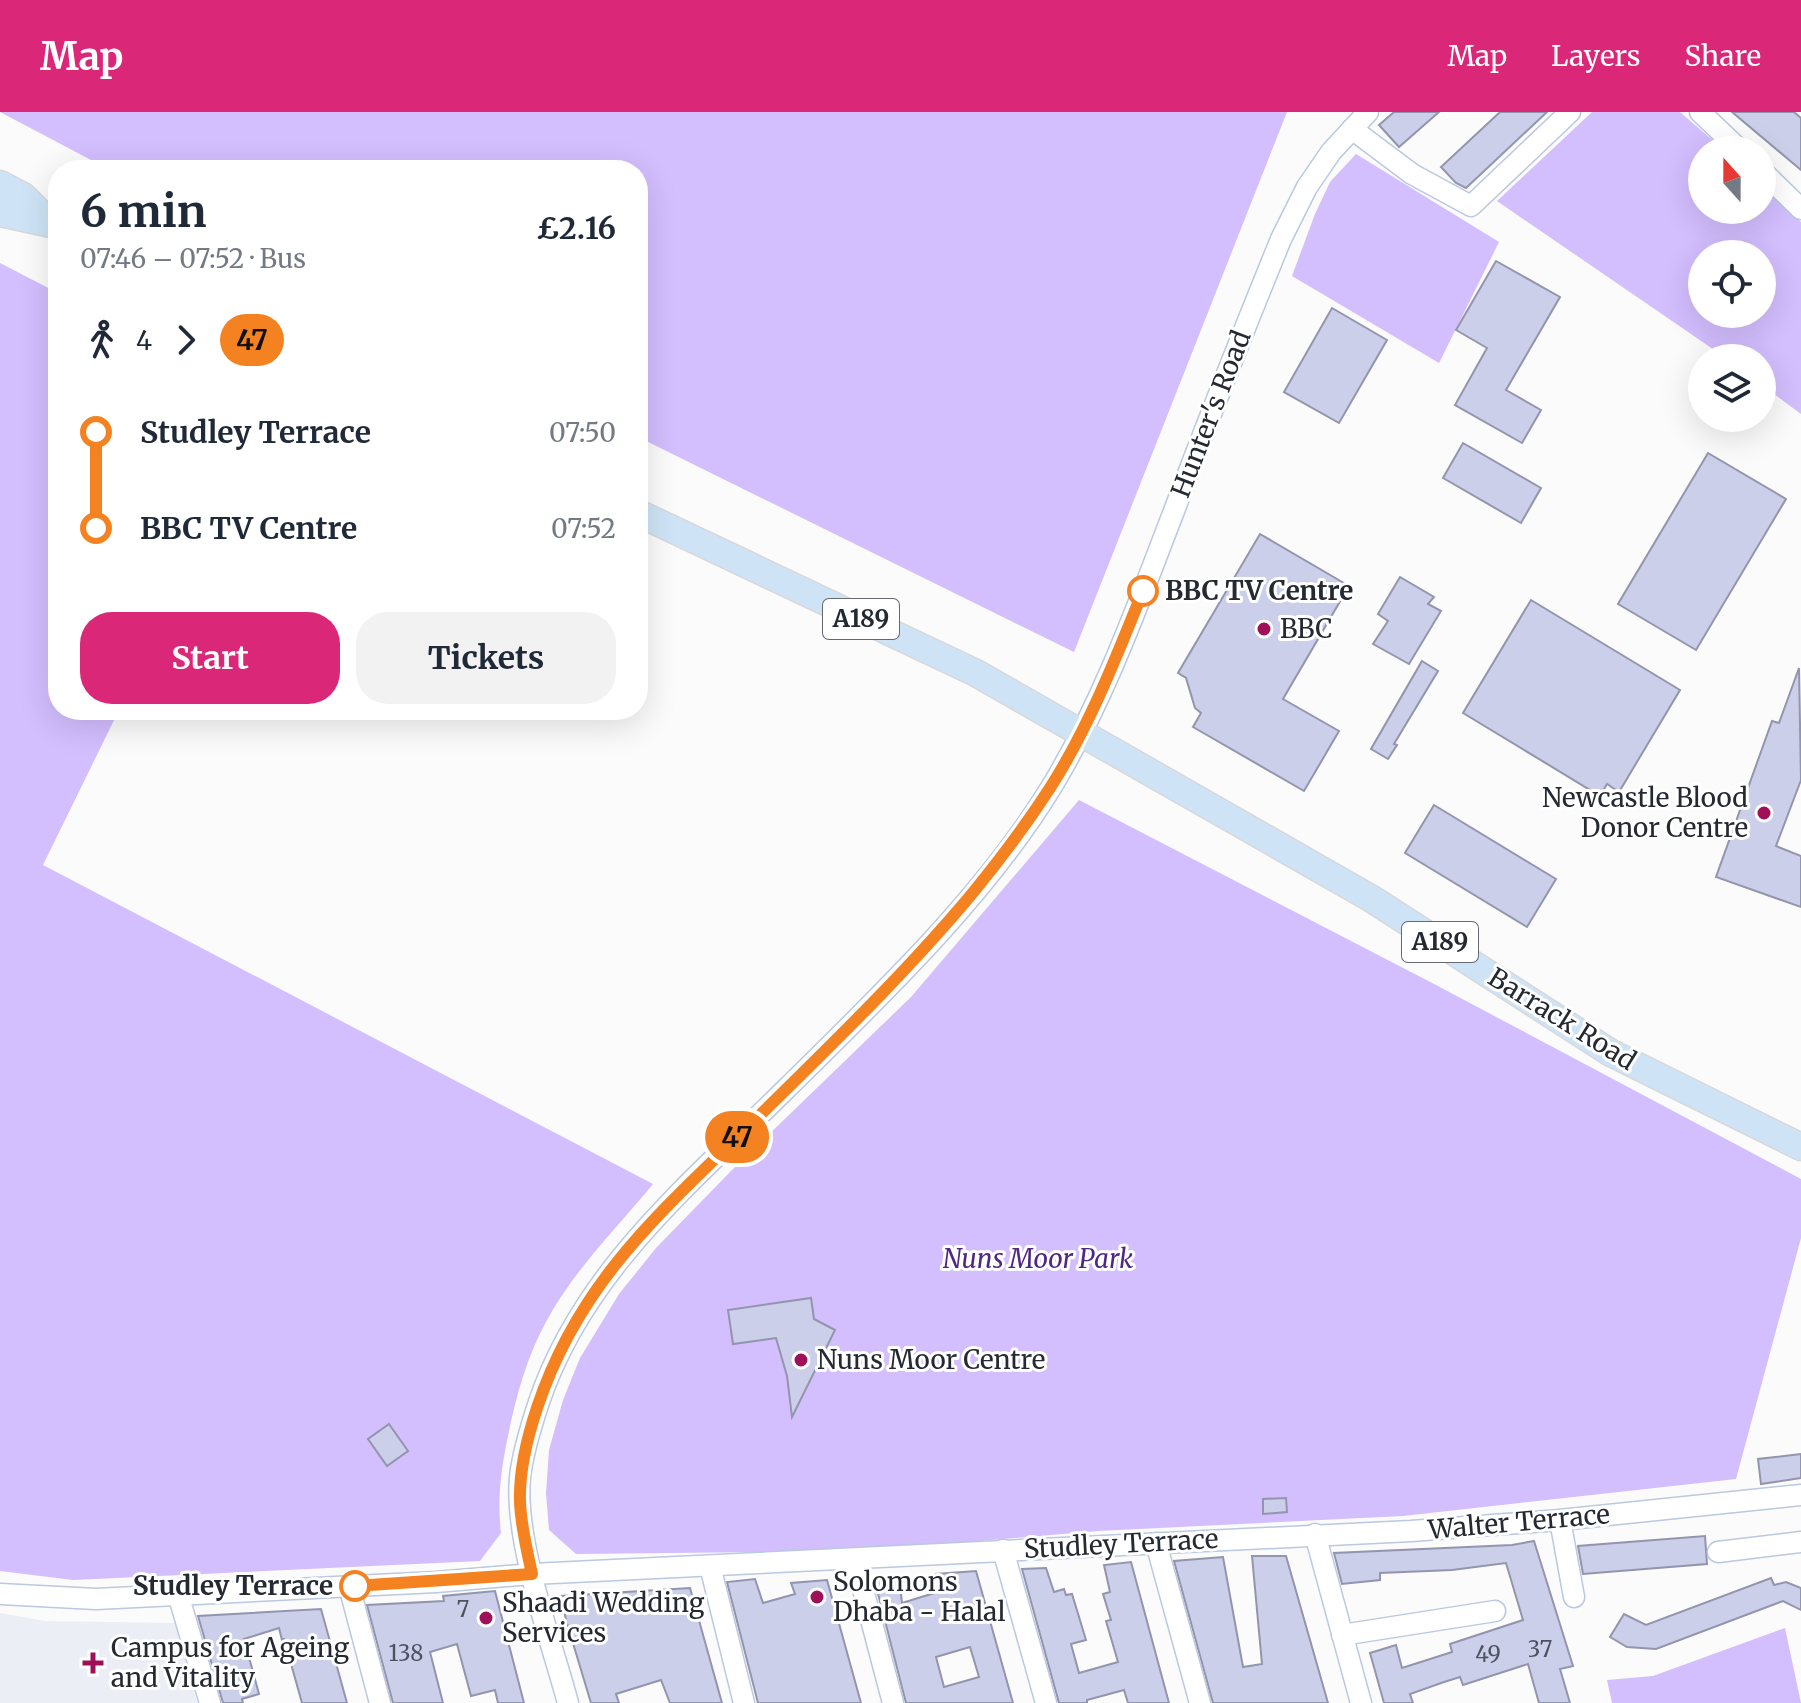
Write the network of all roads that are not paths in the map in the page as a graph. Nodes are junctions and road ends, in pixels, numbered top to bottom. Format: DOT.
graph roads {
  1 [pos="1368,112"];
  2 [pos="1570,112"];
  3 [pos="1700,112"];
  4 [pos="1352,129"];
  5 [pos="1725,136"];
  6 [pos="0,184"];
  7 [pos="1776,185"];
  8 [pos="1801,209"];
  9 [pos="0,213"];
  10 [pos="48,220"];
  11 [pos="48,225"];
  12 [pos="648,518"];
  13 [pos="1081,731"];
  14 [pos="1801,1147"];
  15 [pos="1801,1495"];
  16 [pos="1560,1520"];
  17 [pos="1315,1534"];
  18 [pos="1235,1538"];
  19 [pos="1801,1542"];
  20 [pos="1156,1543"];
  21 [pos="1003,1550"];
  22 [pos="1718,1552"];
  23 [pos="855,1559"];
  24 [pos="710,1566"];
  25 [pos="532,1574"];
  26 [pos="349,1586"];
  27 [pos="0,1594"];
  28 [pos="178,1594"];
  29 [pos="1574,1597"];
  30 [pos="1495,1611"];
  31 [pos="1342,1635"];
  32 [pos="210,1703"];
  33 [pos="380,1703"];
  34 [pos="568,1703"];
  35 [pos="744,1703"];
  36 [pos="893,1703"];
  37 [pos="1046,1703"];
  38 [pos="1200,1703"];
  39 [pos="1361,1703"];
  1 -- 4 [label="street, Hunter's Road"];
  2 -- 4 [label="street"];
  3 -- 5 [label="street"];
  4 -- 13 [label="street, Hunter's Road"];
  6 -- 10 [label="main road"];
  7 -- 8 [label="street"];
  9 -- 11 [label="main road"];
  12 -- 13 [label="main road, A189"];
  13 -- 14 [label="main road, Barrack Road / A189"];
  13 -- 25 [label="street, Hunter's Road"];
  15 -- 16 [label="street, Walter Terrace"];
  16 -- 17 [label="street, Walter Terrace"];
  16 -- 29 [label="street"];
  17 -- 18 [label="street, Walter Terrace"];
  17 -- 31 [label="street"];
  18 -- 20 [label="street, Studley Terrace"];
  19 -- 22 [label="street"];
  20 -- 21 [label="street, Studley Terrace"];
  20 -- 38 [label="street"];
  21 -- 23 [label="street, Studley Terrace"];
  21 -- 37 [label="street"];
  23 -- 24 [label="street, Studley Terrace"];
  23 -- 36 [label="street"];
  24 -- 25 [label="street, Studley Terrace"];
  24 -- 35 [label="street"];
  25 -- 26 [label="street, Studley Terrace"];
  25 -- 34 [label="street, Hunter's Road"];
  26 -- 28 [label="street, Studley Terrace"];
  26 -- 33 [label="street"];
  27 -- 28 [label="street, Studley Terrace"];
  28 -- 32 [label="street"];
  30 -- 31 [label="street"];
  31 -- 39 [label="street"];
}
